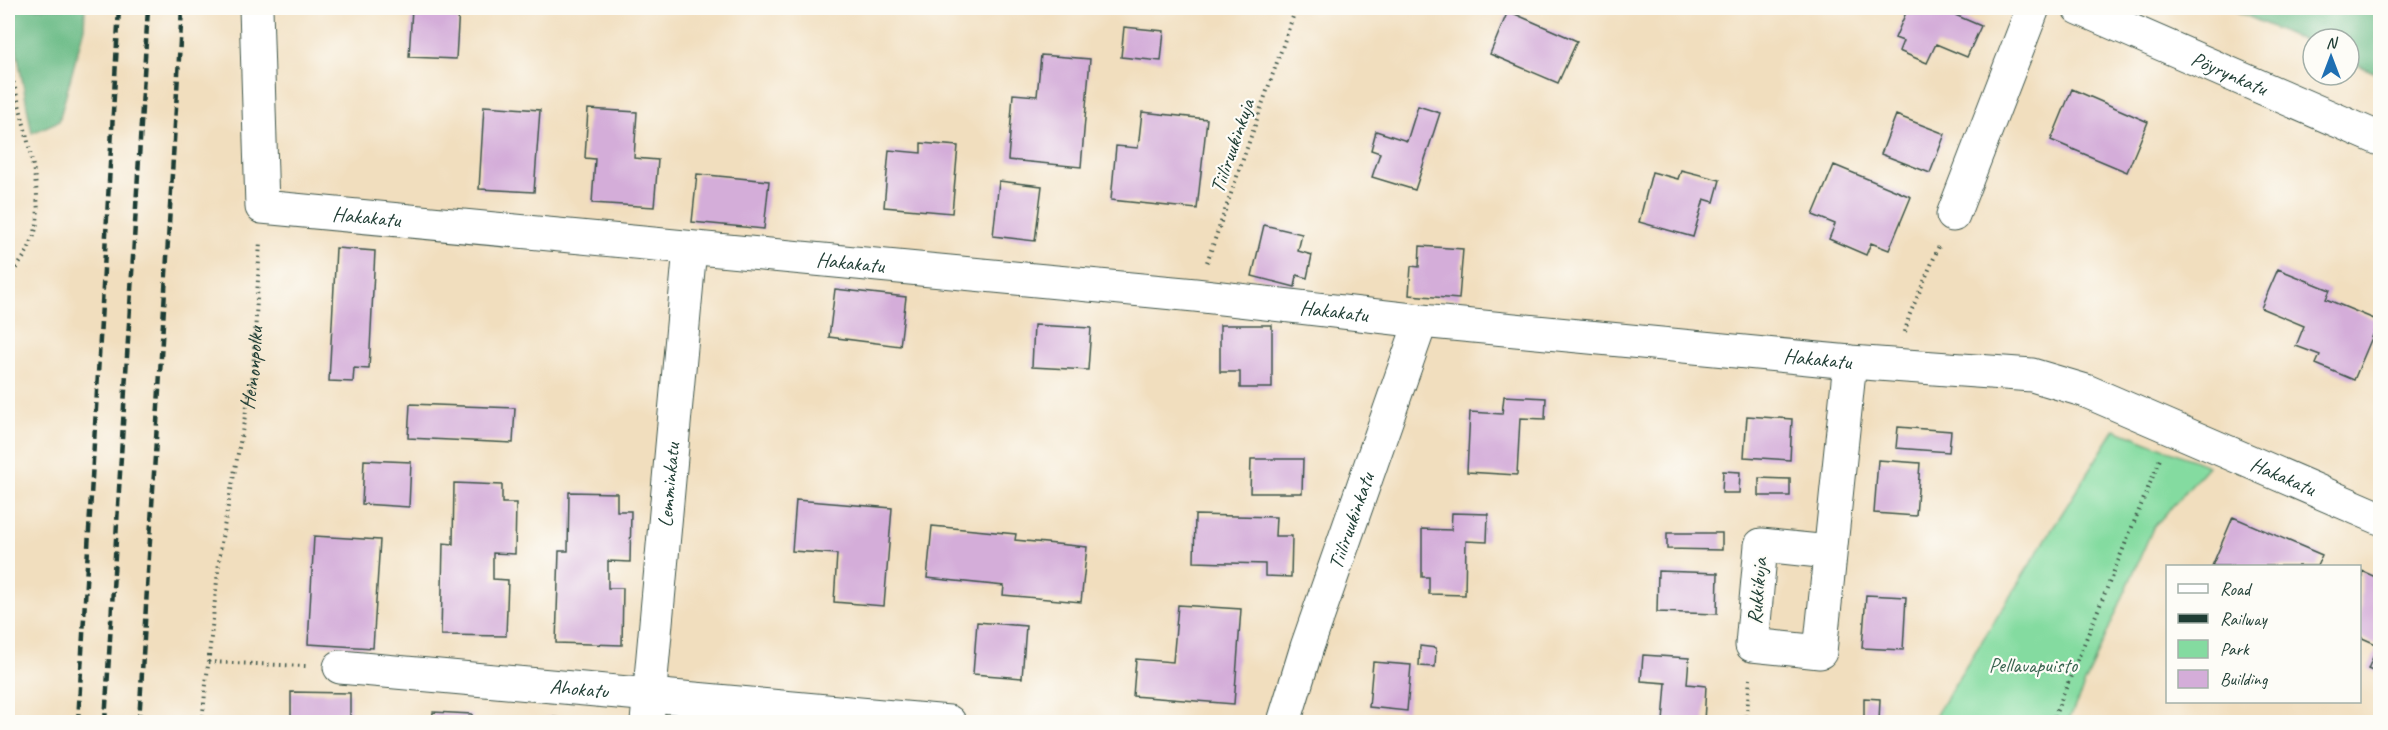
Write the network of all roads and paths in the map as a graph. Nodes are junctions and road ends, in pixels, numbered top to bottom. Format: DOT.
graph roads {
  1 [pos="256,8"];
  2 [pos="1296,8"];
  3 [pos="2033,8"];
  4 [pos="2079,8"];
  5 [pos="8,59"];
  6 [pos="2380,139"];
  7 [pos="262,207"];
  8 [pos="1953,215"];
  9 [pos="690,248"];
  10 [pos="8,278"];
  11 [pos="1196,295"];
  12 [pos="1421,321"];
  13 [pos="1850,362"];
  14 [pos="1898,365"];
  15 [pos="2174,428"];
  16 [pos="2380,518"];
  17 [pos="1829,552"];
  18 [pos="1752,645"];
  19 [pos="208,662"];
  20 [pos="340,668"];
  21 [pos="648,708"];
  22 [pos="202,723"];
  23 [pos="949,723"];
  24 [pos="1284,723"];
  25 [pos="1746,723"];
  26 [pos="2052,723"];
  1 -- 7 [label="street"];
  2 -- 11 [label="path, Tiiliruukinkuja"];
  3 -- 8 [label="street"];
  4 -- 6 [label="street, Pöyrynkatu"];
  5 -- 10 [label="path"];
  7 -- 9 [label="street, Hakakatu"];
  7 -- 19 [label="path, Heinonpolku"];
  8 -- 14 [label="path"];
  9 -- 11 [label="street, Hakakatu"];
  9 -- 21 [label="street, Lemminkatu"];
  11 -- 12 [label="street, Hakakatu"];
  12 -- 13 [label="street, Hakakatu"];
  12 -- 24 [label="street, Tiiliruukinkatu"];
  13 -- 14 [label="street, Hakakatu"];
  13 -- 17 [label="street, Rukkikuja"];
  14 -- 15 [label="street, Hakakatu"];
  15 -- 16 [label="street, Hakakatu"];
  15 -- 26 [label="path"];
  17 -- 18 [label="street, Rukkikuja"];
  17 -- 18 [label="street, Rukkikuja"];
  18 -- 25 [label="path"];
  19 -- 20 [label="path"];
  19 -- 22 [label="path, Heinonpolku"];
  20 -- 21 [label="street, Ahokatu"];
  21 -- 23 [label="street, Ahokatu"];
}
